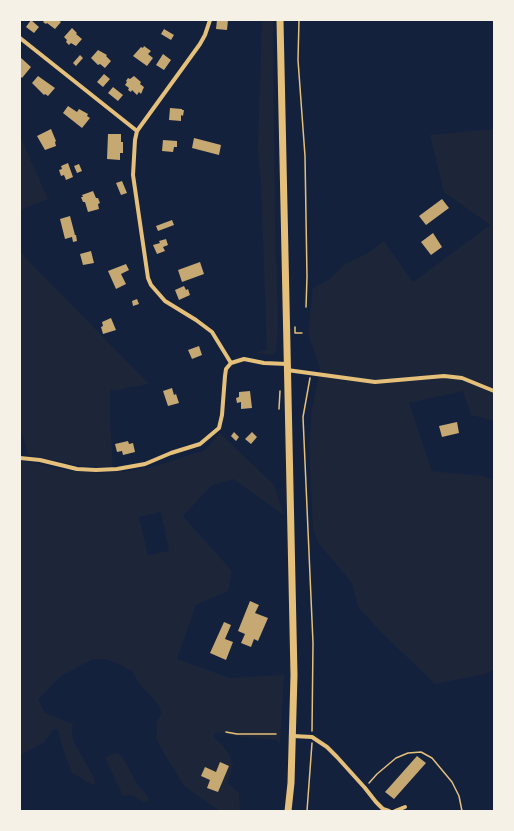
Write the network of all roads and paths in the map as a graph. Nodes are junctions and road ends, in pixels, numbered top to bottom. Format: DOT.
graph roads {
  1 [pos="210,20"];
  2 [pos="280,20"];
  3 [pos="299,20"];
  4 [pos="20,38"];
  5 [pos="137,131"];
  6 [pos="306,308"];
  7 [pos="295,327"];
  8 [pos="302,333"];
  9 [pos="231,364"];
  10 [pos="287,367"];
  11 [pos="311,374"];
  12 [pos="494,392"];
  13 [pos="20,458"];
  14 [pos="226,732"];
  15 [pos="276,734"];
  16 [pos="293,736"];
  17 [pos="312,737"];
  18 [pos="365,788"];
  19 [pos="405,807"];
  20 [pos="288,811"];
  21 [pos="307,811"];
  22 [pos="389,811"];
  23 [pos="395,811"];
  24 [pos="462,811"];
  1 -- 5 [label="street"];
  2 -- 10 [label="main road"];
  3 -- 6 [label="path"];
  4 -- 5 [label="street"];
  5 -- 9 [label="street"];
  7 -- 8 [label="path"];
  9 -- 10 [label="street"];
  9 -- 13 [label="street"];
  10 -- 11 [label="street"];
  10 -- 16 [label="main road"];
  11 -- 12 [label="street"];
  11 -- 17 [label="path"];
  14 -- 15 [label="path"];
  16 -- 17 [label="street"];
  16 -- 20 [label="main road"];
  17 -- 18 [label="street"];
  17 -- 21 [label="path"];
  18 -- 22 [label="street"];
  18 -- 24 [label="path"];
  19 -- 23 [label="street"];
}
